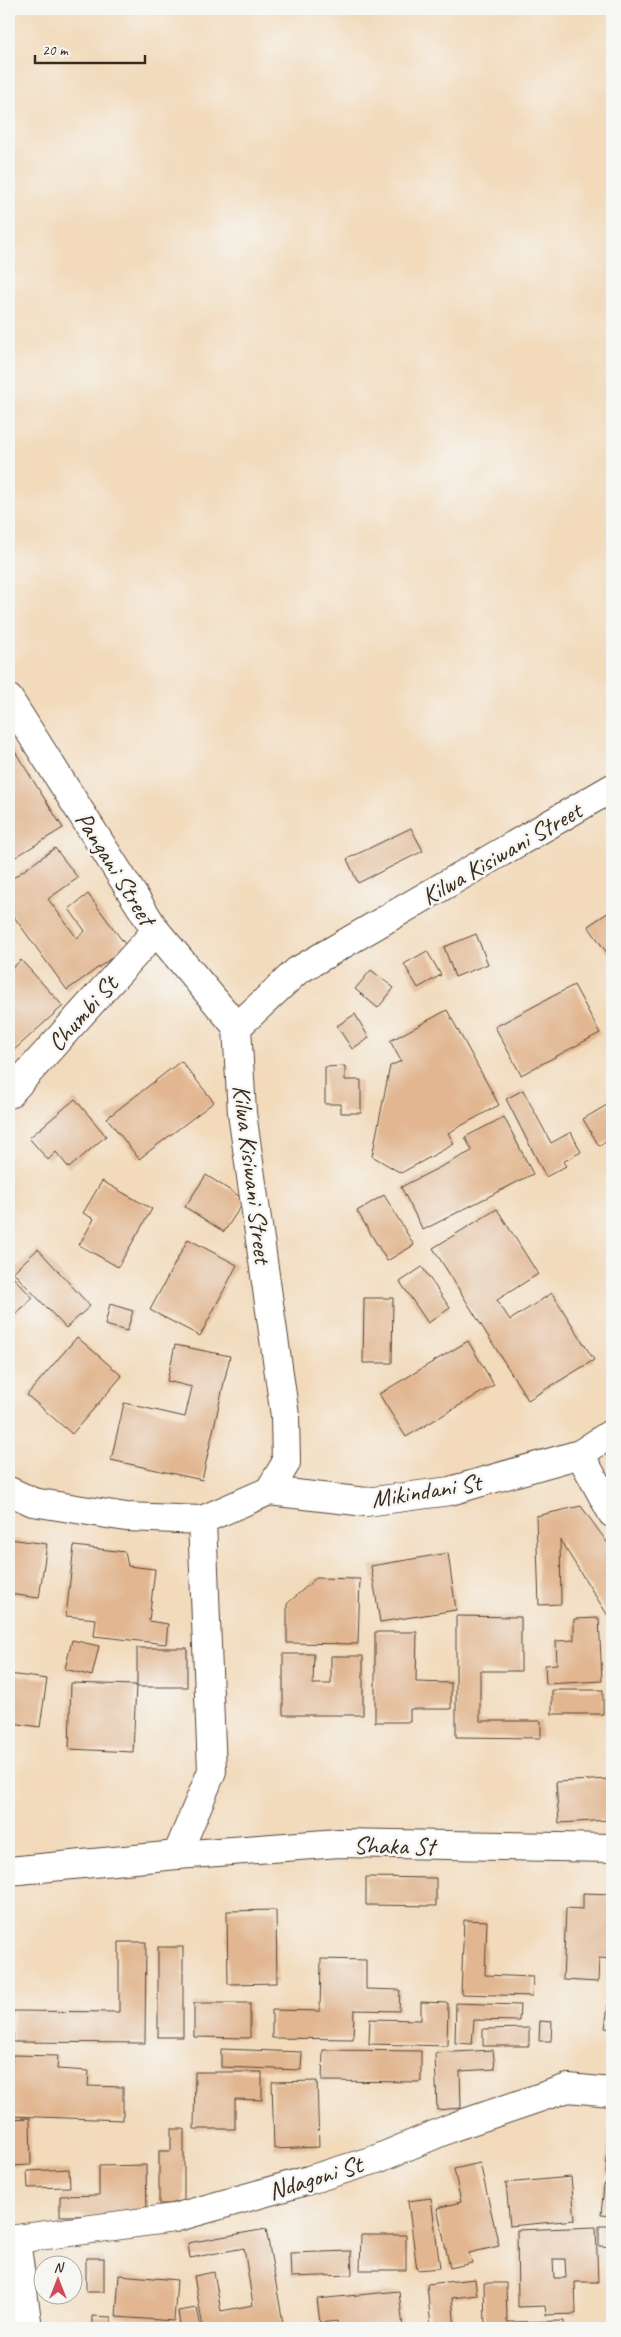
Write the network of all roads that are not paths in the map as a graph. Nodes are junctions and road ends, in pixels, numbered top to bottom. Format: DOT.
graph roads {
  1 [pos="9,699"];
  2 [pos="612,788"];
  3 [pos="156,931"];
  4 [pos="237,1027"];
  5 [pos="9,1094"];
  6 [pos="612,1433"];
  7 [pos="580,1454"];
  8 [pos="9,1491"];
  9 [pos="269,1491"];
  10 [pos="612,1513"];
  11 [pos="202,1520"];
  12 [pos="612,1848"];
  13 [pos="177,1855"];
  14 [pos="9,1871"];
  15 [pos="612,2092"];
  16 [pos="12,2240"];
  17 [pos="28,2328"];
  1 -- 3 [label="street, Pangani Street"];
  2 -- 4 [label="street, Kilwa Kisiwani Street"];
  3 -- 4 [label="street, Pangani Street"];
  3 -- 5 [label="street, Chumbi St"];
  4 -- 9 [label="street, Kilwa Kisiwani Street"];
  6 -- 7 [label="street, Mikindani St"];
  7 -- 9 [label="street, Mikindani St"];
  7 -- 10 [label="street"];
  8 -- 11 [label="street"];
  9 -- 11 [label="street"];
  11 -- 13 [label="street"];
  12 -- 13 [label="street, Shaka St"];
  13 -- 14 [label="street, Shaka St"];
  15 -- 16 [label="street, Ndagoni St"];
  16 -- 17 [label="street"];
}
